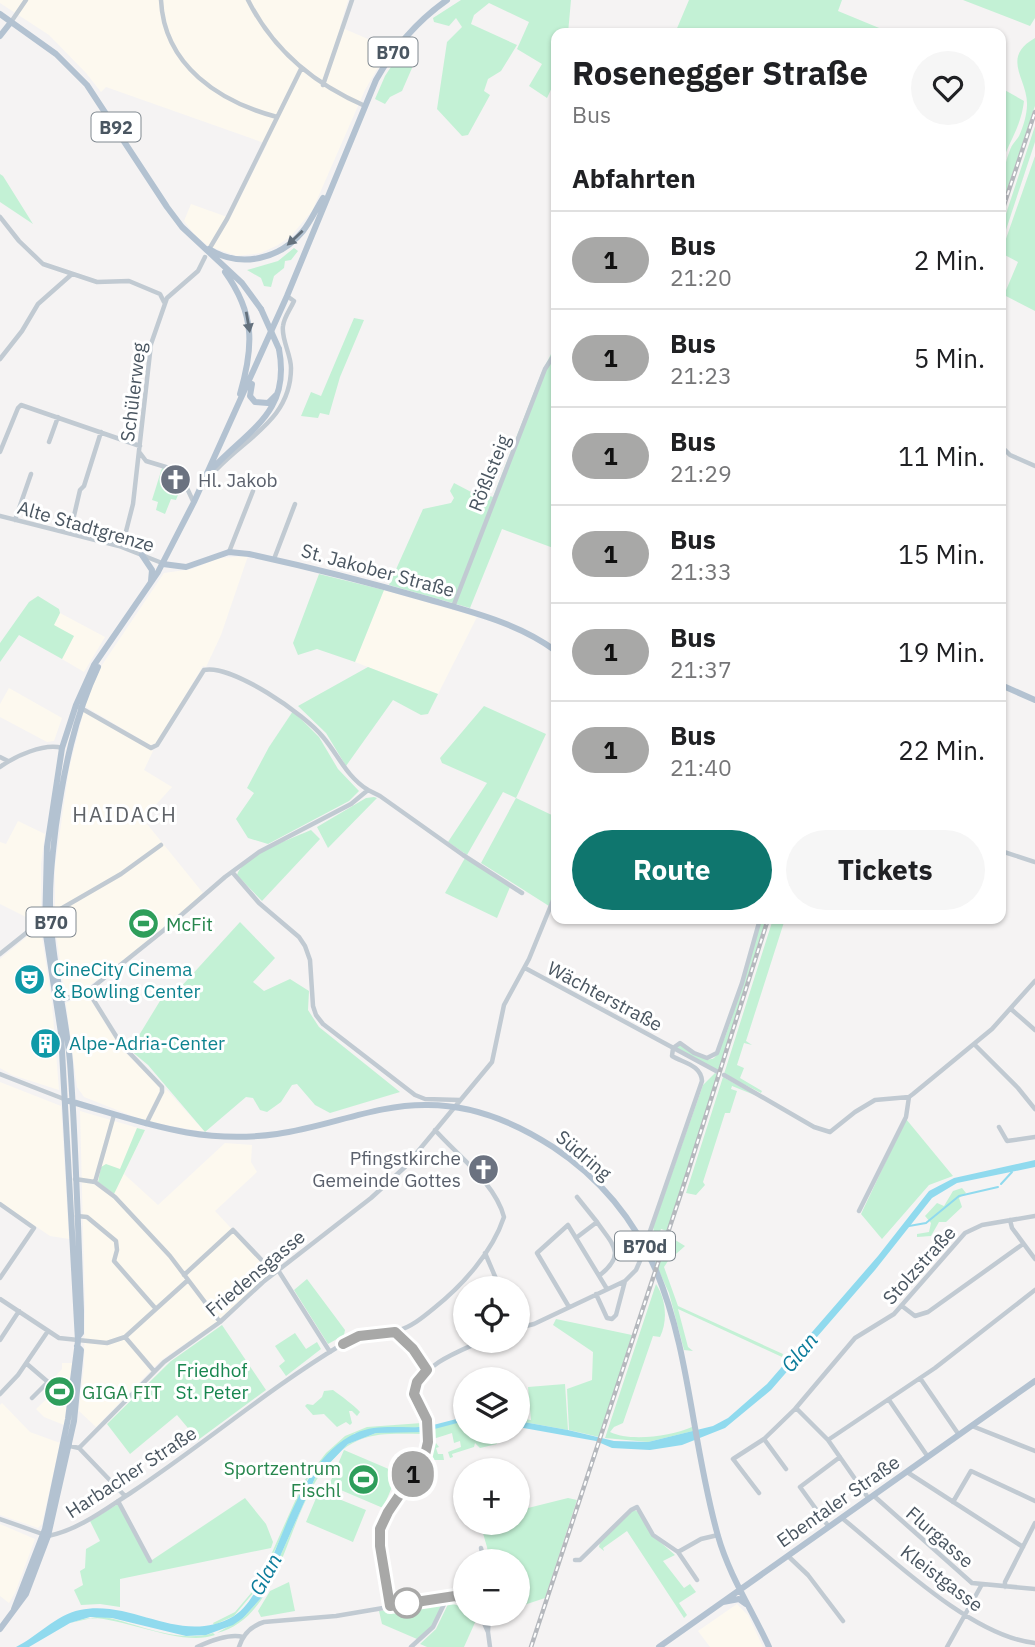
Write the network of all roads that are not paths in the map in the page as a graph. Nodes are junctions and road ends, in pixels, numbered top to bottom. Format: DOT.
graph roads {
  1 [pos="26,0"];
  2 [pos="161,0"];
  3 [pos="248,0"];
  4 [pos="352,0"];
  5 [pos="447,0"];
  6 [pos="0,14"];
  7 [pos="11,22"];
  8 [pos="0,36"];
  9 [pos="300,69"];
  10 [pos="323,85"];
  11 [pos="365,106"];
  12 [pos="277,117"];
  13 [pos="333,181"];
  14 [pos="0,216"];
  15 [pos="191,235"];
  16 [pos="211,246"];
  17 [pos="205,257"];
  18 [pos="218,261"];
  19 [pos="72,274"];
  20 [pos="160,293"];
  21 [pos="169,295"];
  22 [pos="287,296"];
  23 [pos="164,303"];
  24 [pos="0,359"];
  25 [pos="551,360"];
  26 [pos="254,371"];
  27 [pos="279,390"];
  28 [pos="236,410"];
  29 [pos="58,417"];
  30 [pos="101,432"];
  31 [pos="49,442"];
  32 [pos="139,446"];
  33 [pos="1006,451"];
  34 [pos="0,452"];
  35 [pos="139,453"];
  36 [pos="146,461"];
  37 [pos="138,463"];
  38 [pos="1035,466"];
  39 [pos="212,469"];
  40 [pos="31,474"];
  41 [pos="206,477"];
  42 [pos="253,491"];
  43 [pos="194,502"];
  44 [pos="295,504"];
  45 [pos="0,516"];
  46 [pos="16,520"];
  47 [pos="70,533"];
  48 [pos="172,546"];
  49 [pos="122,547"];
  50 [pos="229,552"];
  51 [pos="142,555"];
  52 [pos="274,559"];
  53 [pos="163,564"];
  54 [pos="186,567"];
  55 [pos="150,583"];
  56 [pos="453,607"];
  57 [pos="551,648"];
  58 [pos="1006,687"];
  59 [pos="1035,699"];
  60 [pos="78,706"];
  61 [pos="70,720"];
  62 [pos="74,727"];
  63 [pos="65,750"];
  64 [pos="0,757"];
  65 [pos="8,761"];
  66 [pos="0,767"];
  67 [pos="368,790"];
  68 [pos="161,845"];
  69 [pos="1006,853"];
  70 [pos="1035,862"];
  71 [pos="233,873"];
  72 [pos="522,893"];
  73 [pos="551,907"];
  74 [pos="48,916"];
  75 [pos="759,924"];
  76 [pos="0,954"];
  77 [pos="524,968"];
  78 [pos="1035,981"];
  79 [pos="88,991"];
  80 [pos="59,1000"];
  81 [pos="1011,1009"];
  82 [pos="1035,1030"];
  83 [pos="974,1044"];
  84 [pos="673,1048"];
  85 [pos="718,1072"];
  86 [pos="0,1074"];
  87 [pos="724,1075"];
  88 [pos="68,1090"];
  89 [pos="55,1096"];
  90 [pos="909,1097"];
  91 [pos="460,1100"];
  92 [pos="69,1101"];
  93 [pos="83,1105"];
  94 [pos="454,1107"];
  95 [pos="66,1109"];
  96 [pos="1035,1109"];
  97 [pos="74,1115"];
  98 [pos="114,1115"];
  99 [pos="146,1125"];
  100 [pos="999,1127"];
  101 [pos="435,1130"];
  102 [pos="1035,1137"];
  103 [pos="74,1179"];
  104 [pos="95,1182"];
  105 [pos="578,1197"];
  106 [pos="0,1203"];
  107 [pos="72,1209"];
  108 [pos="859,1211"];
  109 [pos="1035,1216"];
  110 [pos="78,1217"];
  111 [pos="1010,1220"];
  112 [pos="597,1222"];
  113 [pos="576,1238"];
  114 [pos="1023,1244"];
  115 [pos="485,1253"];
  116 [pos="1035,1259"];
  117 [pos="276,1272"];
  118 [pos="600,1275"];
  119 [pos="495,1276"];
  120 [pos="0,1278"];
  121 [pos="186,1278"];
  122 [pos="625,1281"];
  123 [pos="607,1289"];
  124 [pos="1035,1290"];
  125 [pos="596,1294"];
  126 [pos="0,1299"];
  127 [pos="902,1306"];
  128 [pos="569,1307"];
  129 [pos="156,1308"];
  130 [pos="19,1311"];
  131 [pos="220,1322"];
  132 [pos="530,1325"];
  133 [pos="48,1331"];
  134 [pos="395,1332"];
  135 [pos="125,1337"];
  136 [pos="0,1340"];
  137 [pos="78,1341"];
  138 [pos="330,1352"];
  139 [pos="454,1353"];
  140 [pos="27,1364"];
  141 [pos="427,1370"];
  142 [pos="155,1371"];
  143 [pos="920,1378"];
  144 [pos="1035,1381"];
  145 [pos="0,1394"];
  146 [pos="75,1396"];
  147 [pos="32,1398"];
  148 [pos="889,1400"];
  149 [pos="796,1408"];
  150 [pos="972,1426"];
  151 [pos="958,1435"];
  152 [pos="764,1439"];
  153 [pos="828,1440"];
  154 [pos="69,1442"];
  155 [pos="79,1448"];
  156 [pos="1035,1451"];
  157 [pos="840,1457"];
  158 [pos="928,1457"];
  159 [pos="786,1469"];
  160 [pos="907,1472"];
  161 [pos="759,1493"];
  162 [pos="125,1496"];
  163 [pos="872,1497"];
  164 [pos="118,1501"];
  165 [pos="953,1502"];
  166 [pos="1035,1502"];
  167 [pos="842,1518"];
  168 [pos="0,1519"];
  169 [pos="1035,1523"];
  170 [pos="51,1525"];
  171 [pos="829,1527"];
  172 [pos="62,1533"];
  173 [pos="718,1535"];
  174 [pos="46,1536"];
  175 [pos="1023,1547"];
  176 [pos="678,1552"];
  177 [pos="788,1556"];
  178 [pos="575,1560"];
  179 [pos="150,1561"];
  180 [pos="697,1580"];
  181 [pos="981,1586"];
  182 [pos="1005,1587"];
  183 [pos="740,1589"];
  184 [pos="1035,1590"];
  185 [pos="448,1597"];
  186 [pos="453,1597"];
  187 [pos="720,1602"];
  188 [pos="390,1606"];
  189 [pos="750,1608"];
  190 [pos="965,1615"];
  191 [pos="843,1621"];
  192 [pos="485,1626"];
  193 [pos="488,1626"];
  194 [pos="0,1629"];
  195 [pos="488,1632"];
  196 [pos="243,1637"];
  197 [pos="1035,1643"];
  198 [pos="197,1647"];
  199 [pos="239,1647"];
  200 [pos="411,1647"];
  201 [pos="490,1647"];
  202 [pos="659,1647"];
  203 [pos="769,1647"];
  204 [pos="947,1647"];
  1 -- 7 [label="street"];
  2 -- 12 [label="street"];
  3 -- 9 [label="street"];
  4 -- 10 [label="street"];
  5 -- 11 [label="main road, B70"];
  6 -- 7 [label="main road, B92"];
  7 -- 8 [label="main road"];
  7 -- 15 [label="main road, B92"];
  9 -- 10 [label="street"];
  9 -- 12 [label="street"];
  10 -- 11 [label="street"];
  11 -- 13 [label="main road, B70"];
  12 -- 16 [label="street"];
  13 -- 15 [label="main road, B92, one-way"];
  13 -- 22 [label="main road, B70"];
  14 -- 19 [label="street"];
  15 -- 18 [label="main road, B92"];
  17 -- 21 [label="street, Schülerweg"];
  18 -- 27 [label="main road, B92, bridge"];
  18 -- 28 [label="main road, B92, one-way"];
  19 -- 20 [label="street"];
  19 -- 24 [label="street"];
  20 -- 21 [label="street"];
  20 -- 23 [label="street"];
  21 -- 23 [label="street, Schülerweg"];
  22 -- 26 [label="main road, B70"];
  22 -- 39 [label="street"];
  23 -- 32 [label="street, Schülerweg"];
  25 -- 56 [label="street, Rößlsteig"];
  26 -- 27 [label="main road"];
  26 -- 28 [label="main road, B70"];
  27 -- 39 [label="main road, B92"];
  28 -- 41 [label="main road, B70"];
  29 -- 30 [label="street"];
  29 -- 31 [label="street"];
  29 -- 34 [label="street"];
  30 -- 32 [label="street"];
  30 -- 47 [label="street"];
  32 -- 35 [label="street, Schülerweg"];
  33 -- 38 [label="street"];
  35 -- 36 [label="street"];
  35 -- 37 [label="street, Schülerweg"];
  36 -- 37 [label="street"];
  36 -- 43 [label="street"];
  37 -- 49 [label="street, Schülerweg"];
  39 -- 41 [label="main road, B92"];
  40 -- 46 [label="street"];
  41 -- 43 [label="main road, B70"];
  42 -- 50 [label="street"];
  43 -- 48 [label="main road, B70"];
  44 -- 52 [label="street"];
  45 -- 46 [label="street, Alte Stadtgrenze"];
  46 -- 47 [label="street, Alte Stadtgrenze"];
  47 -- 49 [label="street, Alte Stadtgrenze"];
  48 -- 53 [label="main road, B70"];
  48 -- 54 [label="main road"];
  49 -- 51 [label="street, Alte Stadtgrenze"];
  50 -- 52 [label="main road, St. Jakober Straße"];
  50 -- 54 [label="main road, St. Jakober Straße"];
  51 -- 53 [label="street, Alte Stadtgrenze"];
  51 -- 55 [label="main road"];
  52 -- 56 [label="main road, St. Jakober Straße"];
  53 -- 54 [label="main road, St. Jakober Straße"];
  53 -- 55 [label="main road, B70"];
  55 -- 60 [label="main road, B70"];
  56 -- 57 [label="main road, St. Jakober Straße"];
  58 -- 59 [label="main road"];
  60 -- 61 [label="main road, B70"];
  60 -- 62 [label="main road, B70"];
  60 -- 67 [label="street"];
  61 -- 62 [label="main road"];
  61 -- 63 [label="main road, B70"];
  62 -- 63 [label="main road, B70"];
  63 -- 65 [label="street"];
  63 -- 74 [label="main road, B70"];
  64 -- 65 [label="street"];
  65 -- 66 [label="street"];
  67 -- 71 [label="street"];
  67 -- 72 [label="street"];
  68 -- 74 [label="street"];
  69 -- 70 [label="street"];
  71 -- 79 [label="street"];
  71 -- 91 [label="street"];
  73 -- 77 [label="street, Friedensgasse"];
  74 -- 76 [label="street"];
  74 -- 80 [label="main road, B70"];
  75 -- 84 [label="street"];
  77 -- 84 [label="street, Wächterstraße"];
  77 -- 91 [label="street, Friedensgasse"];
  78 -- 81 [label="street"];
  79 -- 80 [label="street"];
  79 -- 99 [label="street"];
  80 -- 88 [label="main road, B70"];
  81 -- 82 [label="street"];
  81 -- 83 [label="street"];
  83 -- 90 [label="street"];
  83 -- 96 [label="street"];
  84 -- 85 [label="street"];
  84 -- 122 [label="street, bridge"];
  86 -- 89 [label="street"];
  87 -- 90 [label="street"];
  88 -- 89 [label="street"];
  88 -- 92 [label="main road"];
  88 -- 93 [label="main road"];
  88 -- 95 [label="main road, B70"];
  88 -- 97 [label="main road, B70"];
  89 -- 92 [label="street"];
  89 -- 95 [label="street"];
  90 -- 108 [label="street"];
  91 -- 94 [label="street, Friedensgasse"];
  92 -- 93 [label="main road, Südring / B70d"];
  92 -- 95 [label="main road"];
  93 -- 97 [label="main road"];
  93 -- 98 [label="main road, Südring / B70d"];
  94 -- 99 [label="main road, Südring / B70d"];
  94 -- 101 [label="street, Friedensgasse"];
  94 -- 173 [label="main road, Südring / B70d"];
  95 -- 103 [label="main road, B70"];
  97 -- 103 [label="main road, B70"];
  98 -- 99 [label="main road, Südring / B70d"];
  98 -- 104 [label="street"];
  100 -- 102 [label="street"];
  101 -- 115 [label="street, Harbacher Straße"];
  101 -- 117 [label="street, Friedensgasse"];
  103 -- 104 [label="street"];
  103 -- 107 [label="main road, B70"];
  103 -- 110 [label="main road, B70"];
  104 -- 121 [label="street"];
  105 -- 112 [label="street"];
  106 -- 120 [label="street"];
  107 -- 110 [label="street"];
  107 -- 137 [label="main road, B70"];
  109 -- 111 [label="street, Stolzstraße"];
  110 -- 129 [label="street"];
  110 -- 137 [label="main road, B70"];
  111 -- 114 [label="street"];
  111 -- 127 [label="street, Stolzstraße"];
  112 -- 113 [label="street"];
  112 -- 118 [label="street"];
  113 -- 118 [label="street"];
  113 -- 128 [label="street"];
  114 -- 116 [label="street"];
  114 -- 127 [label="street"];
  115 -- 119 [label="street"];
  115 -- 134 [label="street, Harbacher Straße"];
  117 -- 121 [label="street"];
  117 -- 131 [label="street, Friedensgasse"];
  117 -- 138 [label="street"];
  118 -- 123 [label="street"];
  121 -- 129 [label="street"];
  121 -- 131 [label="street"];
  122 -- 123 [label="street"];
  122 -- 125 [label="street"];
  123 -- 125 [label="street"];
  124 -- 143 [label="street"];
  125 -- 128 [label="street"];
  126 -- 130 [label="street"];
  127 -- 149 [label="street, Stolzstraße"];
  128 -- 132 [label="street"];
  129 -- 135 [label="street"];
  130 -- 133 [label="street"];
  130 -- 136 [label="street"];
  131 -- 142 [label="street, Friedensgasse"];
  133 -- 137 [label="street"];
  133 -- 140 [label="street"];
  134 -- 138 [label="street, Harbacher Straße"];
  134 -- 141 [label="street"];
  135 -- 137 [label="street"];
  135 -- 142 [label="street"];
  137 -- 146 [label="main road, B70"];
  138 -- 162 [label="street, Harbacher Straße"];
  139 -- 141 [label="street"];
  140 -- 145 [label="street"];
  140 -- 147 [label="street"];
  141 -- 188 [label="street"];
  142 -- 155 [label="street, Friedensgasse"];
  143 -- 148 [label="street"];
  143 -- 151 [label="street"];
  144 -- 150 [label="main road, Ebentaler Straße"];
  146 -- 154 [label="main road, B70"];
  146 -- 174 [label="main road, B70"];
  148 -- 153 [label="street"];
  148 -- 158 [label="street"];
  149 -- 152 [label="street, Stolzstraße"];
  149 -- 153 [label="street, Flurgasse"];
  150 -- 151 [label="main road, Ebentaler Straße"];
  150 -- 156 [label="street"];
  151 -- 158 [label="main road, Ebentaler Straße"];
  152 -- 159 [label="street"];
  152 -- 161 [label="street, Stolzstraße"];
  153 -- 157 [label="street, Flurgasse"];
  154 -- 155 [label="street"];
  154 -- 170 [label="main road, B70"];
  155 -- 162 [label="street"];
  157 -- 163 [label="street, Flurgasse"];
  157 -- 171 [label="street"];
  158 -- 160 [label="main road, Ebentaler Straße"];
  160 -- 163 [label="main road, Ebentaler Straße"];
  160 -- 165 [label="street"];
  162 -- 164 [label="street, Harbacher Straße"];
  163 -- 167 [label="main road, Ebentaler Straße"];
  163 -- 181 [label="street, Flurgasse"];
  164 -- 172 [label="street, Harbacher Straße"];
  164 -- 179 [label="street"];
  165 -- 166 [label="street"];
  165 -- 175 [label="street"];
  167 -- 171 [label="main road, Ebentaler Straße"];
  167 -- 190 [label="street, Kleistgasse"];
  168 -- 174 [label="street"];
  169 -- 175 [label="street"];
  170 -- 172 [label="street, Harbacher Straße"];
  170 -- 174 [label="main road, B70"];
  171 -- 177 [label="main road, Ebentaler Straße"];
  172 -- 174 [label="street, Harbacher Straße"];
  173 -- 176 [label="street"];
  173 -- 183 [label="main road, Südring / B70d"];
  174 -- 194 [label="main road, B70"];
  175 -- 182 [label="street"];
  176 -- 178 [label="street"];
  176 -- 180 [label="street"];
  177 -- 183 [label="main road, Ebentaler Straße"];
  177 -- 191 [label="street"];
  181 -- 182 [label="street, Flurgasse"];
  181 -- 190 [label="street"];
  182 -- 184 [label="street, Flurgasse"];
  183 -- 187 [label="main road, Ebentaler Straße"];
  183 -- 189 [label="main road, Südring / B70d"];
  185 -- 186 [label="street"];
  185 -- 188 [label="street"];
  185 -- 200 [label="street"];
  187 -- 189 [label="main road"];
  187 -- 202 [label="main road, Ebentaler Straße"];
  188 -- 196 [label="street"];
  189 -- 203 [label="main road, Südring / B70d"];
  190 -- 197 [label="street, Kleistgasse"];
  190 -- 204 [label="street"];
  192 -- 195 [label="street"];
  193 -- 195 [label="street"];
  195 -- 201 [label="street"];
  196 -- 198 [label="street"];
  196 -- 199 [label="street"];
}
